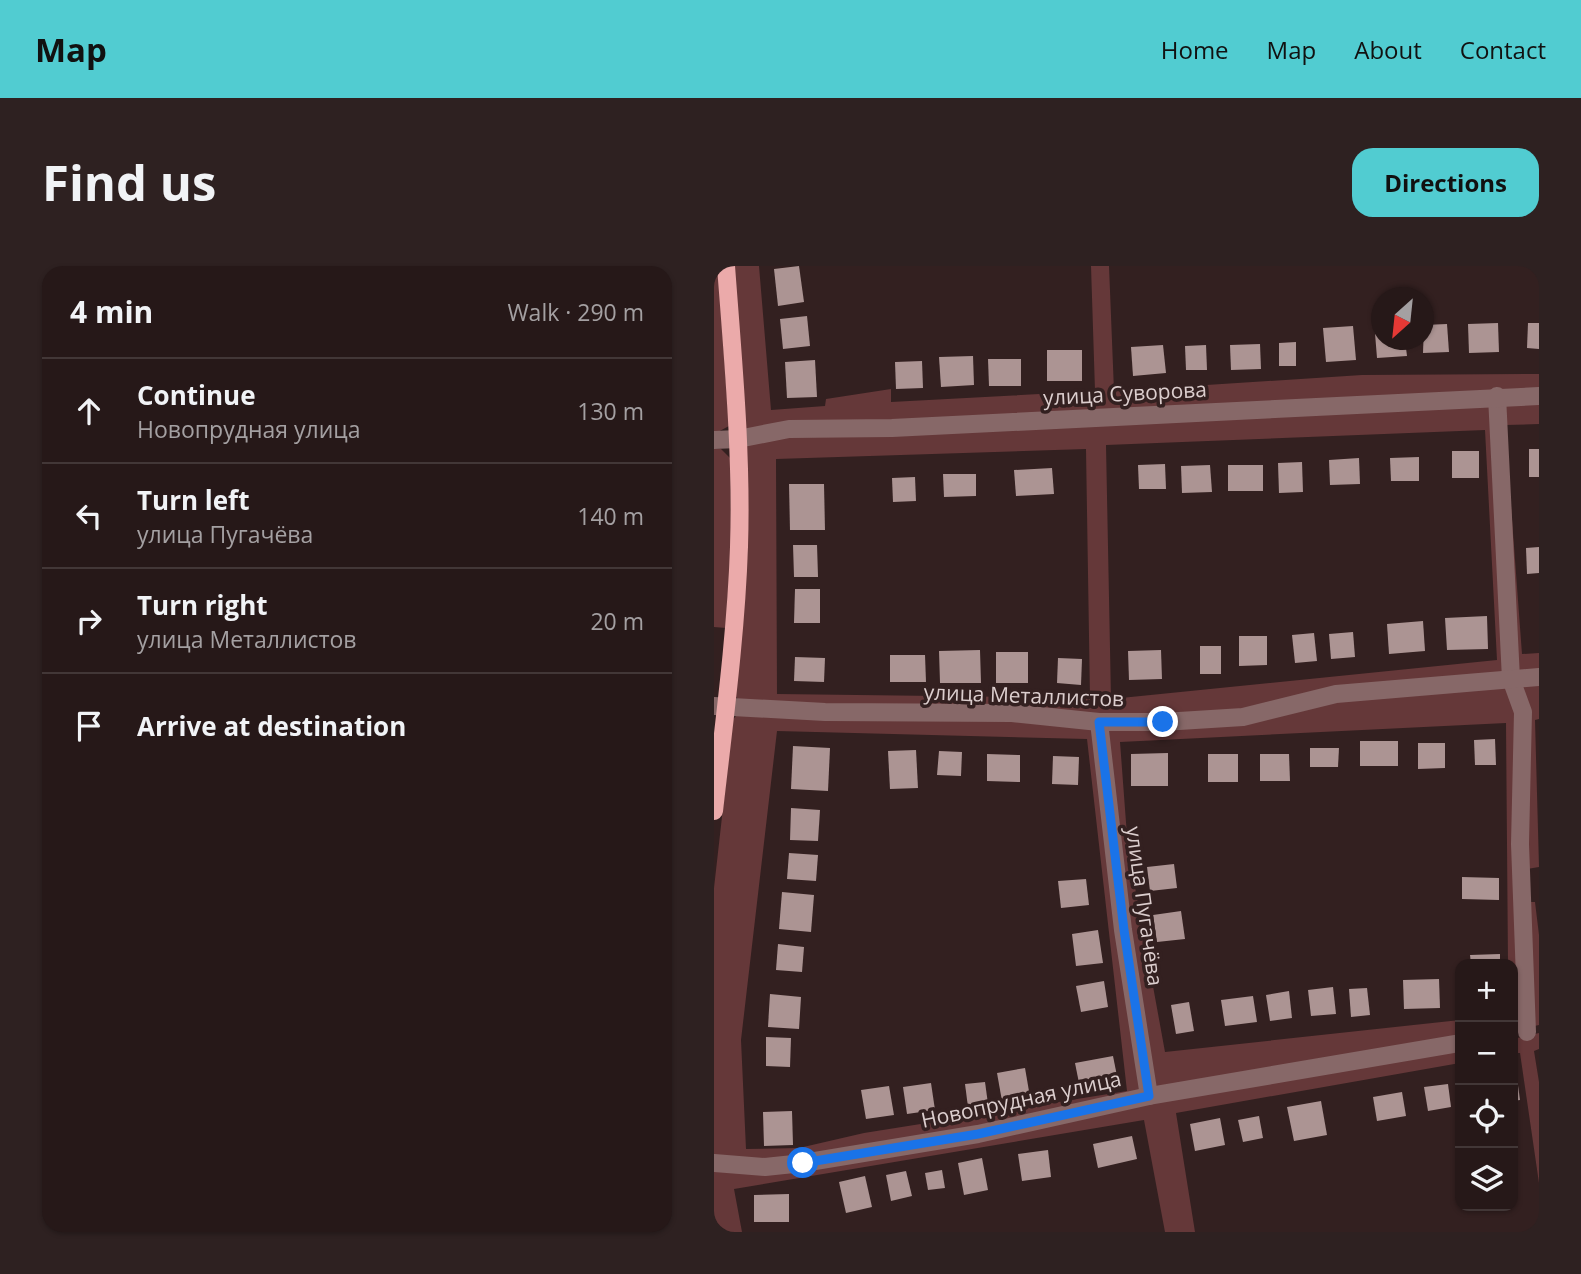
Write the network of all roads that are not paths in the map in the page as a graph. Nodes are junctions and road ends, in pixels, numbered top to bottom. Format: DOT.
graph roads {
  1 [pos="726,266"];
  2 [pos="1497,396"];
  3 [pos="1539,396"];
  4 [pos="738,439"];
  5 [pos="714,440"];
  6 [pos="1539,677"];
  7 [pos="1511,679"];
  8 [pos="720,705"];
  9 [pos="1099,722"];
  10 [pos="714,811"];
  11 [pos="1526,1032"];
  12 [pos="1455,1044"];
  13 [pos="1149,1096"];
  14 [pos="714,1163"];
  1 -- 4 [label="main road"];
  2 -- 3 [label="street, улица Суворова"];
  2 -- 4 [label="street, улица Суворова"];
  2 -- 7 [label="street"];
  4 -- 5 [label="street, улица Суворова"];
  4 -- 8 [label="main road"];
  6 -- 7 [label="street, улица Металлистов"];
  7 -- 9 [label="street, улица Металлистов"];
  7 -- 11 [label="street"];
  8 -- 9 [label="street, улица Металлистов"];
  8 -- 10 [label="main road"];
  9 -- 13 [label="street, улица Пугачёва"];
  12 -- 13 [label="street, Новопрудная улица"];
  13 -- 14 [label="street, Новопрудная улица"];
}
